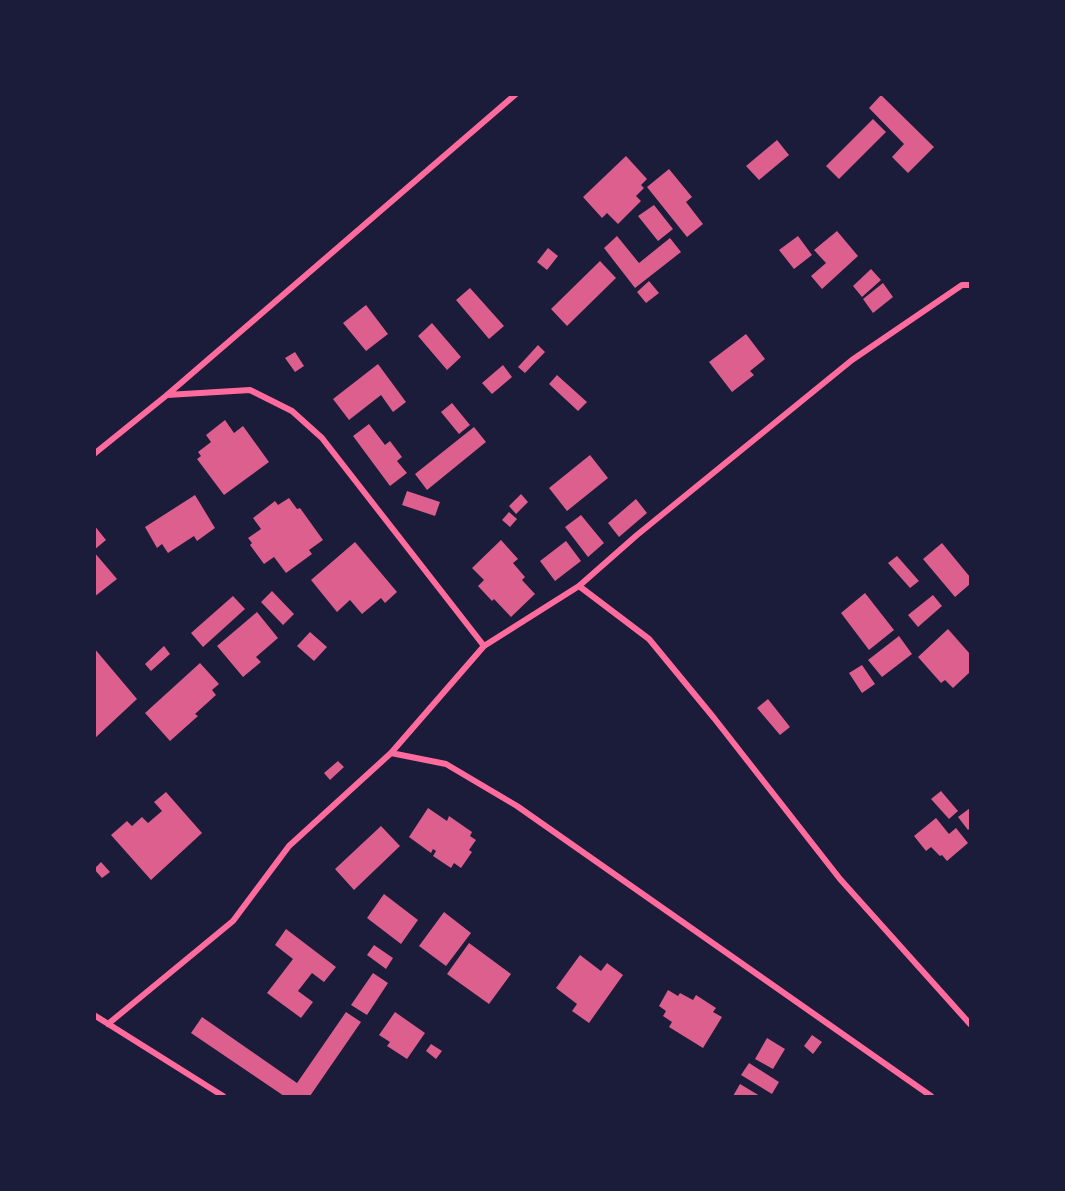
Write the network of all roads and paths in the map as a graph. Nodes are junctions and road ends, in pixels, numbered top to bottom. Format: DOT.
graph roads {
  1 [pos="516,94"];
  2 [pos="970,285"];
  3 [pos="166,395"];
  4 [pos="94,454"];
  5 [pos="579,586"];
  6 [pos="484,646"];
  7 [pos="391,753"];
  8 [pos="94,1015"];
  9 [pos="108,1024"];
  10 [pos="970,1024"];
  11 [pos="223,1096"];
  12 [pos="931,1096"];
  1 -- 3 [label="street"];
  2 -- 5 [label="street"];
  3 -- 4 [label="street"];
  3 -- 6 [label="street"];
  5 -- 6 [label="street"];
  5 -- 10 [label="street"];
  6 -- 7 [label="street"];
  7 -- 9 [label="street"];
  7 -- 12 [label="street"];
  8 -- 9 [label="street"];
  9 -- 11 [label="street"];
}
